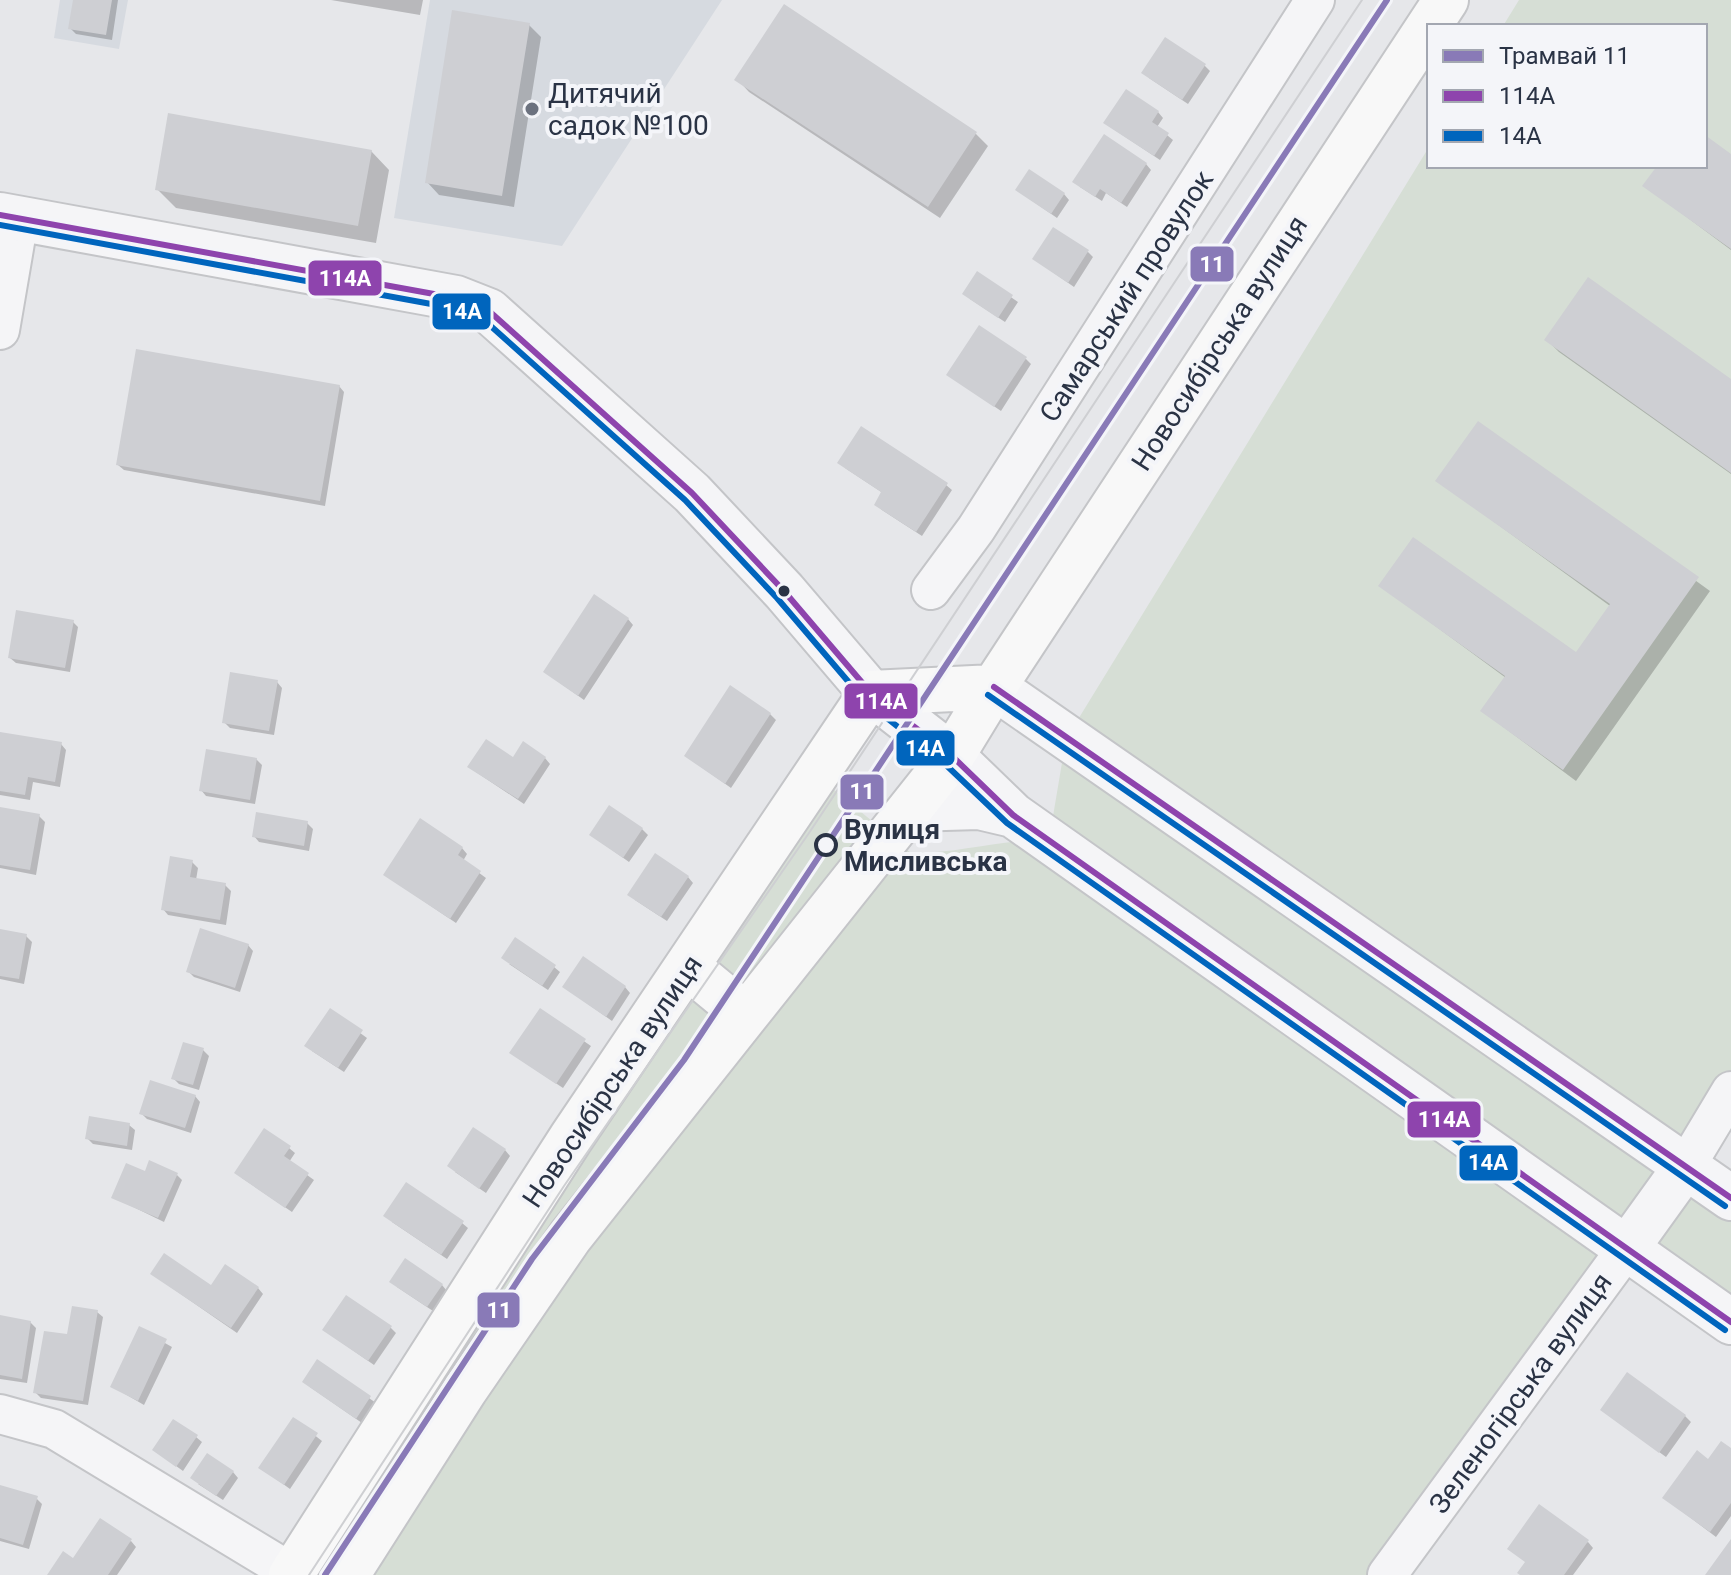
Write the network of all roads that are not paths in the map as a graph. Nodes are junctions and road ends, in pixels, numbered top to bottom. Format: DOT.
graph roads {
  1 [pos="1316,0"];
  2 [pos="1446,0"];
  3 [pos="1430,24"];
  4 [pos="1427,29"];
  5 [pos="10,217"];
  6 [pos="0,330"];
  7 [pos="931,590"];
  8 [pos="994,687"];
  9 [pos="871,693"];
  10 [pos="952,756"];
  11 [pos="911,809"];
  12 [pos="1009,811"];
  13 [pos="688,967"];
  14 [pos="746,1015"];
  15 [pos="1731,1091"];
  16 [pos="1686,1166"];
  17 [pos="1731,1198"];
  18 [pos="1627,1248"];
  19 [pos="1731,1322"];
  20 [pos="0,1414"];
  21 [pos="292,1574"];
  22 [pos="347,1575"];
  23 [pos="1387,1575"];
  1 -- 7 [label="street, Самарський провулок"];
  2 -- 3 [label="main road, Новосибірська вулиця"];
  4 -- 8 [label="main road, Новосибірська вулиця"];
  5 -- 6 [label="street"];
  5 -- 9 [label="street"];
  8 -- 9 [label="main road"];
  8 -- 10 [label="main road, Новосибірська вулиця"];
  8 -- 16 [label="street"];
  9 -- 10 [label="street"];
  9 -- 13 [label="main road, Новосибірська вулиця"];
  10 -- 11 [label="main road, Новосибірська вулиця"];
  10 -- 12 [label="street"];
  11 -- 12 [label="street"];
  11 -- 14 [label="main road, Новосибірська вулиця"];
  12 -- 18 [label="street"];
  13 -- 14 [label="main road"];
  13 -- 21 [label="main road, Новосибірська вулиця"];
  14 -- 22 [label="main road, Новосибірська вулиця"];
  15 -- 16 [label="street, Зеленогірська вулиця"];
  16 -- 17 [label="street"];
  16 -- 18 [label="street, Зеленогірська вулиця"];
  18 -- 19 [label="street"];
  18 -- 23 [label="street, Зеленогірська вулиця"];
  20 -- 21 [label="street"];
}
